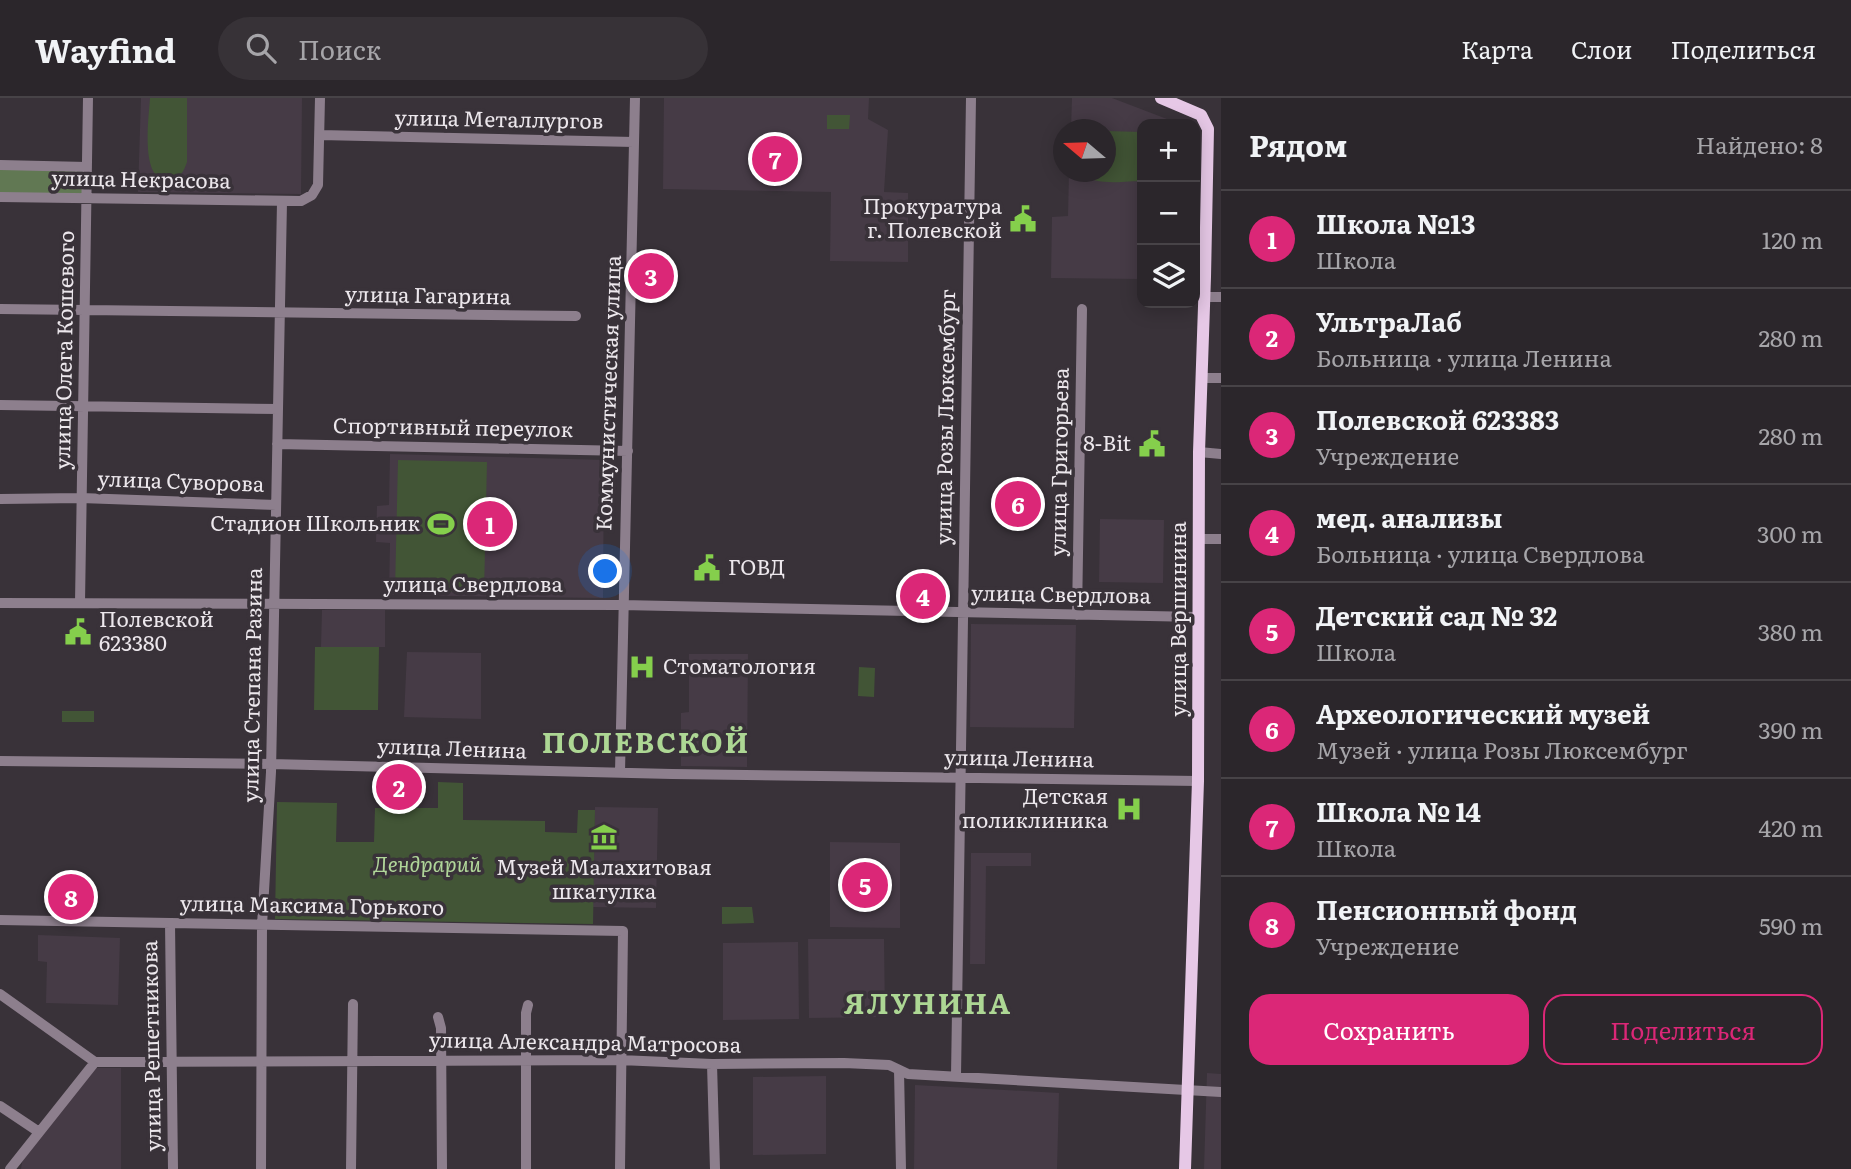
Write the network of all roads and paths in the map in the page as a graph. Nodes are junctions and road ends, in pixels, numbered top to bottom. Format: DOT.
graph roads {
  1 [pos="88,98"];
  2 [pos="320,98"];
  3 [pos="635,98"];
  4 [pos="971,98"];
  5 [pos="1161,98"];
  6 [pos="320,135"];
  7 [pos="634,142"];
  8 [pos="1207,164"];
  9 [pos="1221,164"];
  10 [pos="0,165"];
  11 [pos="87,167"];
  12 [pos="0,197"];
  13 [pos="86,199"];
  14 [pos="282,202"];
  15 [pos="1204,297"];
  16 [pos="1221,297"];
  17 [pos="0,309"];
  18 [pos="1082,309"];
  19 [pos="85,310"];
  20 [pos="280,314"];
  21 [pos="576,316"];
  22 [pos="1201,378"];
  23 [pos="1221,378"];
  24 [pos="0,405"];
  25 [pos="83,406"];
  26 [pos="278,409"];
  27 [pos="277,444"];
  28 [pos="628,451"];
  29 [pos="1199,452"];
  30 [pos="1221,454"];
  31 [pos="81,498"];
  32 [pos="0,499"];
  33 [pos="276,505"];
  34 [pos="1198,539"];
  35 [pos="1221,539"];
  36 [pos="0,603"];
  37 [pos="80,603"];
  38 [pos="274,603"];
  39 [pos="622,605"];
  40 [pos="962,613"];
  41 [pos="1077,615"];
  42 [pos="1198,617"];
  43 [pos="0,761"];
  44 [pos="271,764"];
  45 [pos="620,772"];
  46 [pos="959,778"];
  47 [pos="1198,781"];
  48 [pos="0,920"];
  49 [pos="170,923"];
  50 [pos="262,925"];
  51 [pos="0,994"];
  52 [pos="353,1004"];
  53 [pos="528,1005"];
  54 [pos="438,1017"];
  55 [pos="441,1060"];
  56 [pos="526,1060"];
  57 [pos="620,1060"];
  58 [pos="352,1061"];
  59 [pos="95,1062"];
  60 [pos="172,1062"];
  61 [pos="260,1062"];
  62 [pos="712,1064"];
  63 [pos="899,1070"];
  64 [pos="956,1076"];
  65 [pos="1188,1090"];
  66 [pos="1221,1092"];
  67 [pos="0,1106"];
  68 [pos="39,1132"];
  69 [pos="10,1169"];
  70 [pos="173,1169"];
  71 [pos="261,1169"];
  72 [pos="351,1169"];
  73 [pos="442,1169"];
  74 [pos="526,1169"];
  75 [pos="620,1169"];
  76 [pos="715,1169"];
  77 [pos="901,1169"];
  78 [pos="1185,1169"];
  1 -- 11 [label="street, улица Олега Кошевого"];
  2 -- 6 [label="street"];
  3 -- 7 [label="street, Коммунистическая улица"];
  4 -- 40 [label="street, улица Розы Люксембург"];
  5 -- 8 [label="main road, улица Вершинина"];
  6 -- 7 [label="street, улица Металлургов"];
  6 -- 14 [label="street, улица Некрасова"];
  7 -- 28 [label="street, Коммунистическая улица"];
  8 -- 9 [label="main road"];
  8 -- 15 [label="main road, улица Вершинина"];
  10 -- 11 [label="street, улица Некрасова"];
  11 -- 13 [label="street, улица Олега Кошевого"];
  12 -- 13 [label="street, улица Некрасова"];
  13 -- 14 [label="street, улица Некрасова"];
  13 -- 19 [label="street, улица Олега Кошевого"];
  14 -- 20 [label="street, улица Степана Разина"];
  15 -- 16 [label="street"];
  15 -- 22 [label="main road, улица Вершинина"];
  17 -- 19 [label="street, улица Гагарина"];
  18 -- 41 [label="street, улица Григорьева"];
  19 -- 20 [label="street, улица Гагарина"];
  19 -- 25 [label="street, улица Олега Кошевого"];
  20 -- 21 [label="street, улица Гагарина"];
  20 -- 26 [label="street, улица Степана Разина"];
  22 -- 23 [label="street"];
  22 -- 29 [label="main road, улица Вершинина"];
  24 -- 25 [label="street"];
  25 -- 26 [label="street"];
  25 -- 31 [label="street, улица Олега Кошевого"];
  26 -- 27 [label="street, улица Степана Разина"];
  27 -- 28 [label="street, Спортивный переулок"];
  27 -- 33 [label="street, улица Степана Разина"];
  28 -- 39 [label="street, Коммунистическая улица"];
  29 -- 30 [label="street"];
  29 -- 34 [label="main road, улица Вершинина"];
  31 -- 32 [label="street, улица Суворова"];
  31 -- 33 [label="street, улица Суворова"];
  31 -- 37 [label="street, улица Олега Кошевого"];
  33 -- 38 [label="street, улица Степана Разина"];
  34 -- 35 [label="street"];
  34 -- 42 [label="main road, улица Вершинина"];
  36 -- 37 [label="street, улица Свердлова"];
  37 -- 38 [label="street, улица Свердлова"];
  38 -- 39 [label="street, улица Свердлова"];
  38 -- 44 [label="street, улица Степана Разина"];
  39 -- 40 [label="street, улица Свердлова"];
  39 -- 45 [label="street, Коммунистическая улица"];
  40 -- 41 [label="street, улица Свердлова"];
  40 -- 46 [label="street, улица Розы Люксембург"];
  41 -- 42 [label="street, улица Свердлова"];
  42 -- 47 [label="main road, улица Вершинина"];
  43 -- 44 [label="street, улица Ленина"];
  44 -- 45 [label="street, улица Ленина"];
  44 -- 50 [label="street, улица Степана Разина"];
  45 -- 46 [label="street, улица Ленина"];
  46 -- 47 [label="street, улица Ленина"];
  46 -- 64 [label="street, улица Розы Люксембург"];
  47 -- 65 [label="main road, улица Вершинина"];
  48 -- 49 [label="street, улица Максима Горького"];
  49 -- 50 [label="street, улица Максима Горького"];
  49 -- 60 [label="street, улица Решетникова"];
  50 -- 57 [label="street, улица Максима Горького"];
  50 -- 61 [label="street, улица Степана Разина"];
  51 -- 59 [label="street"];
  52 -- 58 [label="street"];
  53 -- 56 [label="street"];
  54 -- 55 [label="street"];
  55 -- 56 [label="street, улица Александра Матросова"];
  55 -- 58 [label="street, улица Александра Матросова"];
  55 -- 73 [label="street"];
  56 -- 57 [label="street, улица Александра Матросова"];
  56 -- 74 [label="street"];
  57 -- 62 [label="street, улица Александра Матросова"];
  57 -- 75 [label="street"];
  58 -- 61 [label="street, улица Александра Матросова"];
  58 -- 72 [label="street"];
  59 -- 60 [label="street, улица Александра Матросова"];
  59 -- 68 [label="street"];
  60 -- 61 [label="street, улица Александра Матросова"];
  60 -- 70 [label="street, улица Решетникова"];
  61 -- 71 [label="street, улица Степана Разина"];
  62 -- 63 [label="street, улица Александра Матросова"];
  62 -- 76 [label="street"];
  63 -- 64 [label="street, улица Александра Матросова"];
  63 -- 77 [label="street"];
  64 -- 65 [label="street, улица Александра Матросова"];
  65 -- 66 [label="street, улица Александра Матросова"];
  65 -- 78 [label="main road, улица Вершинина"];
  67 -- 68 [label="street"];
  68 -- 69 [label="street"];
}
